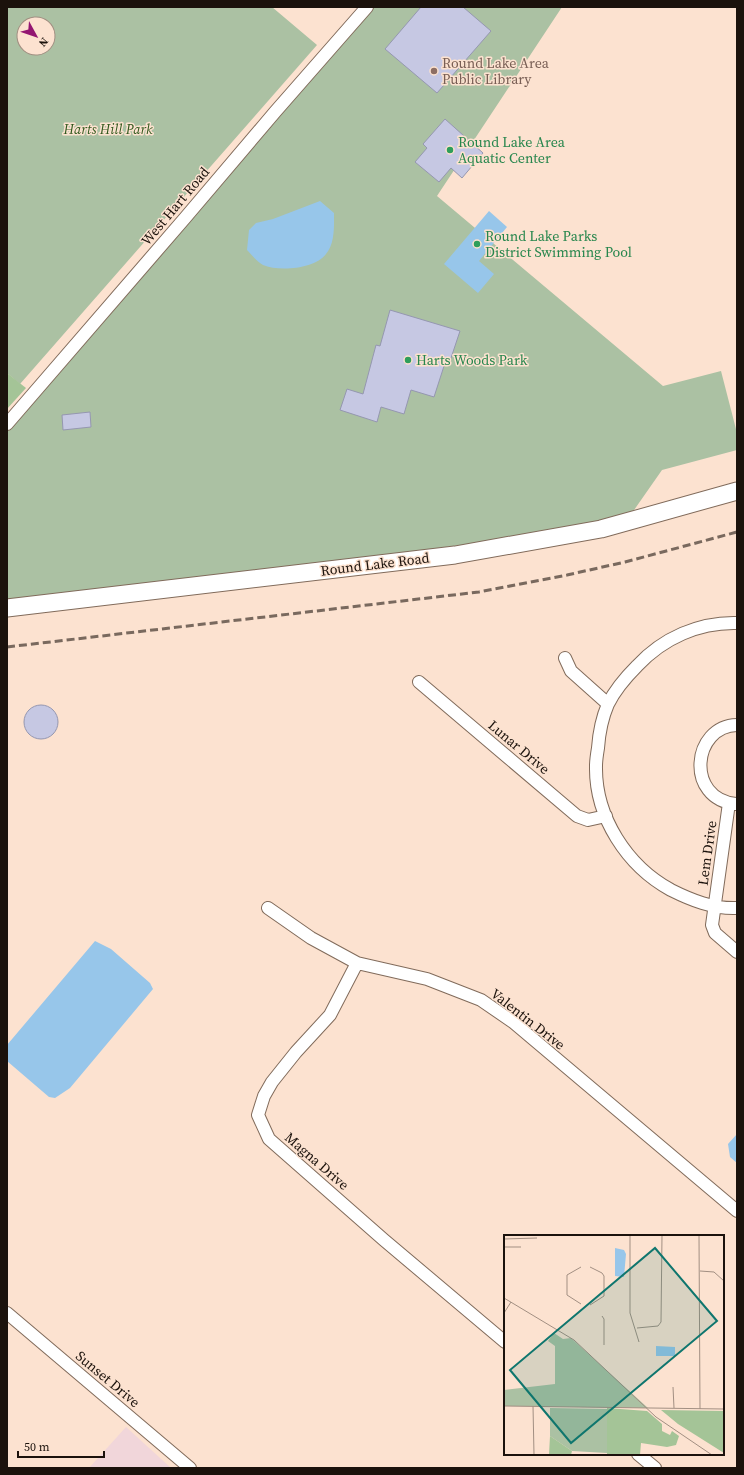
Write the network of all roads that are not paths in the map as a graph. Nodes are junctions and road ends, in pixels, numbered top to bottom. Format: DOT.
graph roads {
  1 [pos="367,7"];
  2 [pos="7,424"];
  3 [pos="737,491"];
  4 [pos="7,608"];
  5 [pos="737,623"];
  6 [pos="565,658"];
  7 [pos="419,682"];
  8 [pos="608,704"];
  9 [pos="737,725"];
  10 [pos="733,803"];
  11 [pos="606,816"];
  12 [pos="715,906"];
  13 [pos="268,908"];
  14 [pos="737,908"];
  15 [pos="737,952"];
  16 [pos="358,963"];
  17 [pos="737,1212"];
  18 [pos="7,1313"];
  19 [pos="504,1341"];
  20 [pos="639,1455"];
  21 [pos="190,1468"];
  22 [pos="655,1468"];
  1 -- 2 [label="street, West Hart Road"];
  3 -- 4 [label="main road, Round Lake Road"];
  5 -- 8 [label="street"];
  6 -- 8 [label="street"];
  7 -- 11 [label="street, Lunar Drive"];
  8 -- 11 [label="street"];
  9 -- 10 [label="street, Lem Drive"];
  10 -- 12 [label="street, Lem Drive"];
  11 -- 12 [label="street"];
  12 -- 14 [label="street"];
  12 -- 15 [label="street, Lem Drive"];
  13 -- 16 [label="street, Valentin Drive"];
  16 -- 17 [label="street, Valentin Drive"];
  16 -- 19 [label="street, Magna Drive"];
  18 -- 21 [label="street, Sunset Drive"];
  20 -- 22 [label="street"];
}
